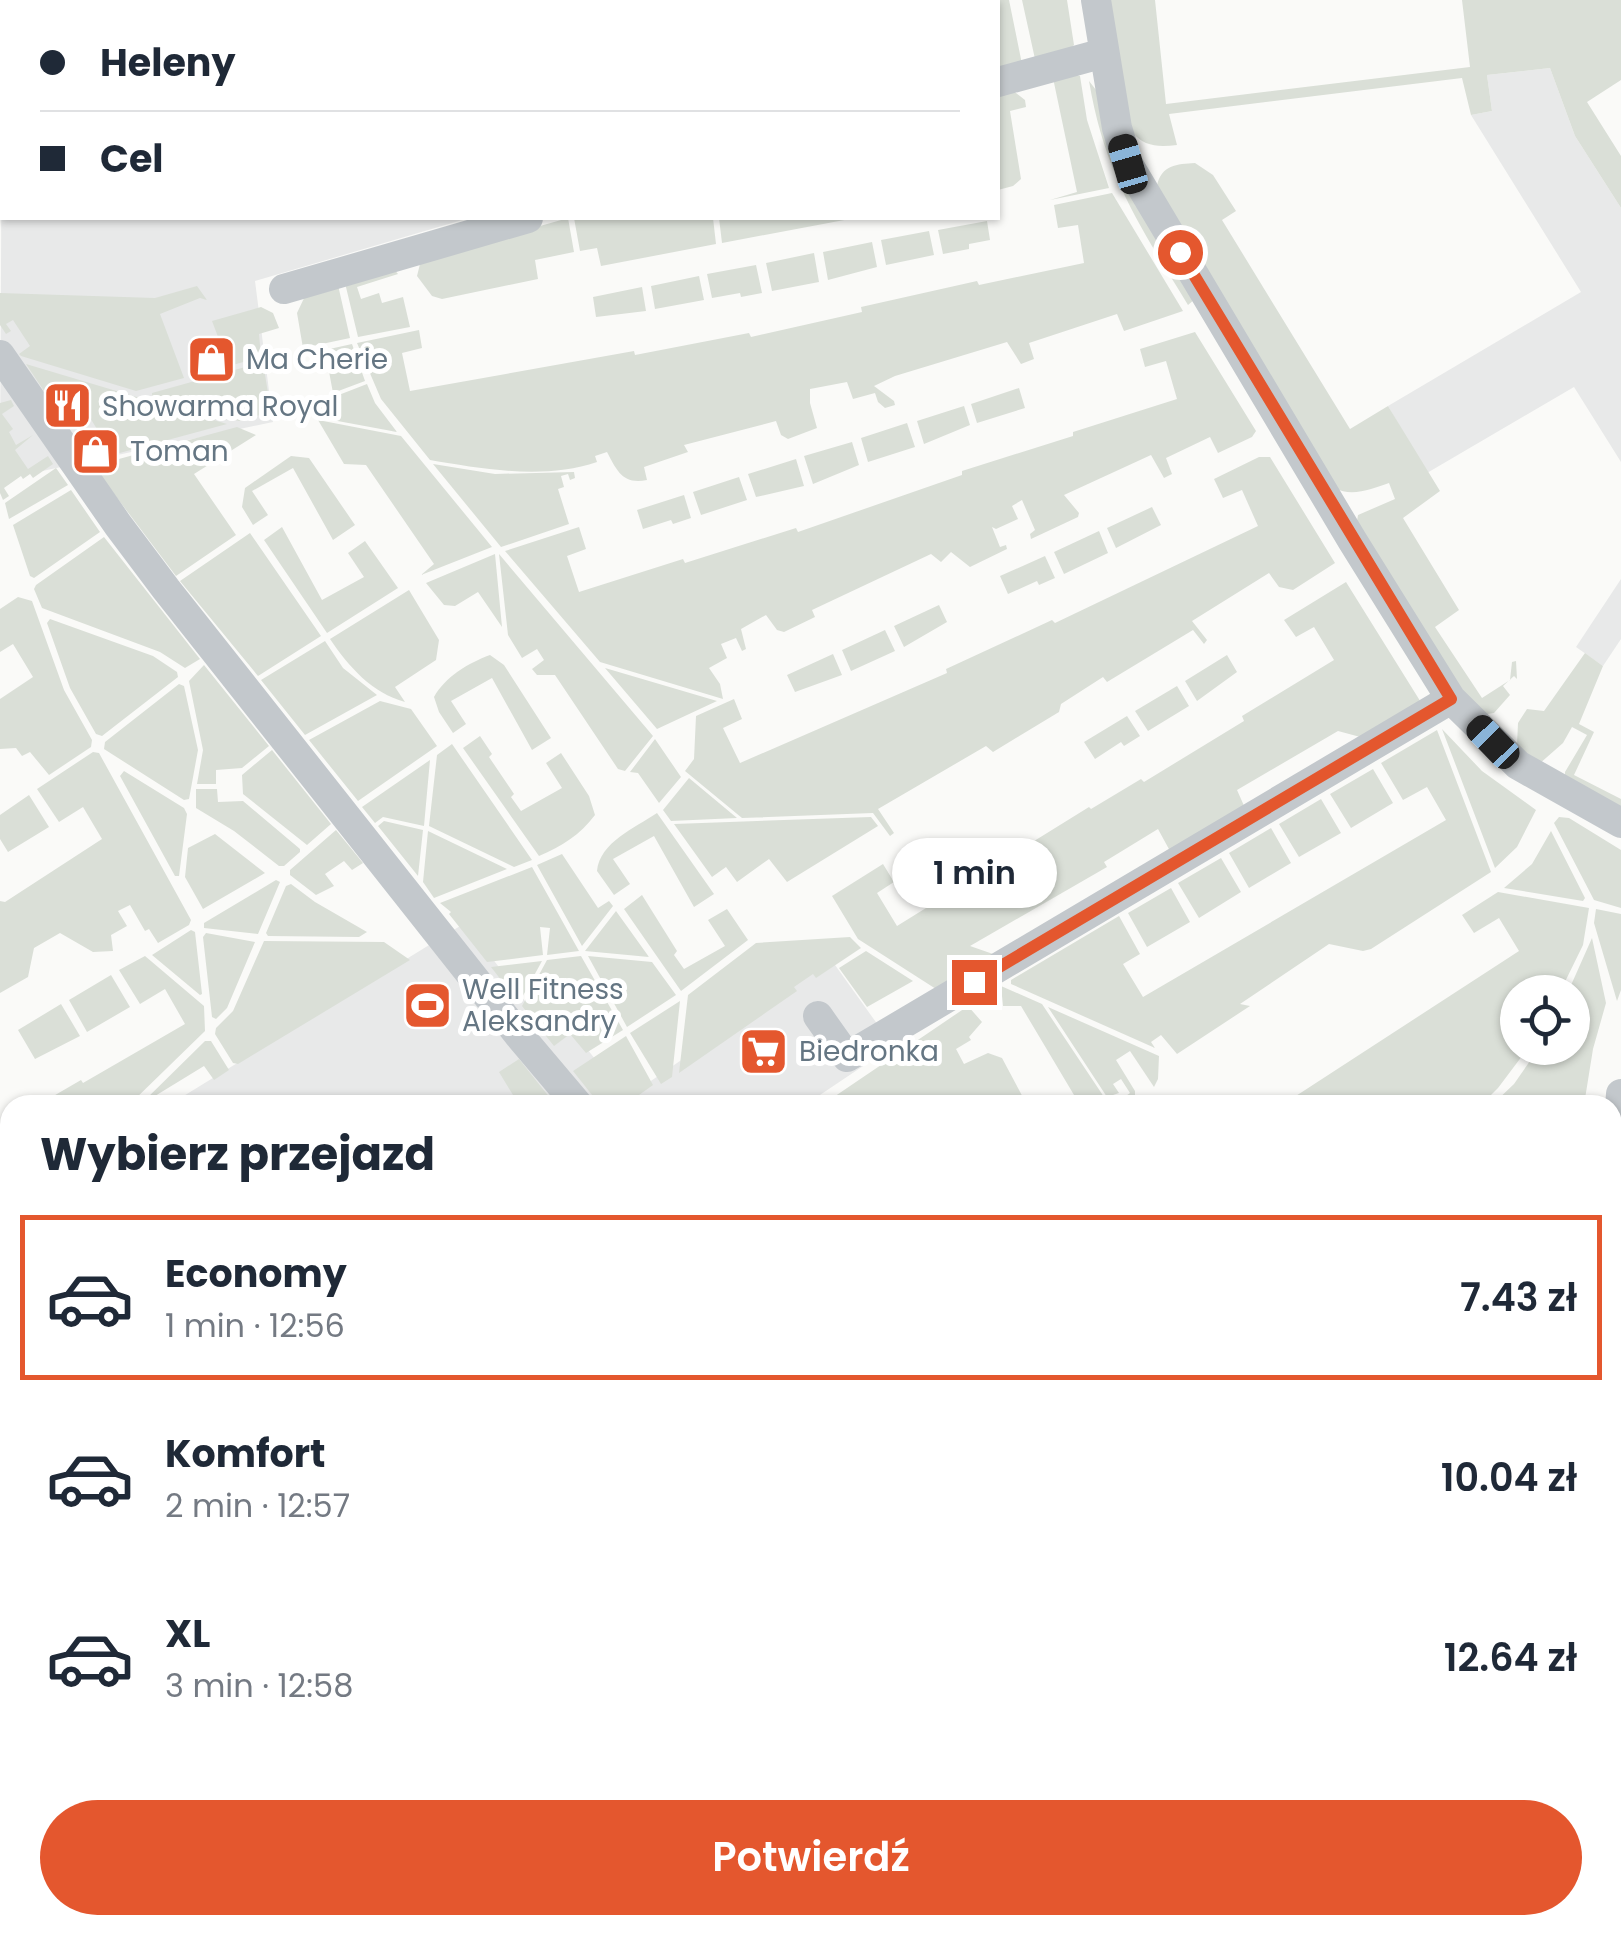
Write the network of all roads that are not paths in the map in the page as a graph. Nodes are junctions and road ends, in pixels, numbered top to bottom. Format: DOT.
graph roads {
  1 [pos="1096,0"];
  2 [pos="1104,52"];
  3 [pos="1000,81"];
  4 [pos="521,220"];
  5 [pos="284,289"];
  6 [pos="0,356"];
  7 [pos="1451,699"];
  8 [pos="1621,823"];
  9 [pos="818,1016"];
  10 [pos="570,1095"];
  1 -- 2 [label="street"];
  2 -- 3 [label="street"];
  2 -- 7 [label="street"];
  4 -- 5 [label="street"];
  6 -- 10 [label="street"];
  7 -- 8 [label="street"];
  7 -- 9 [label="street"];
}
